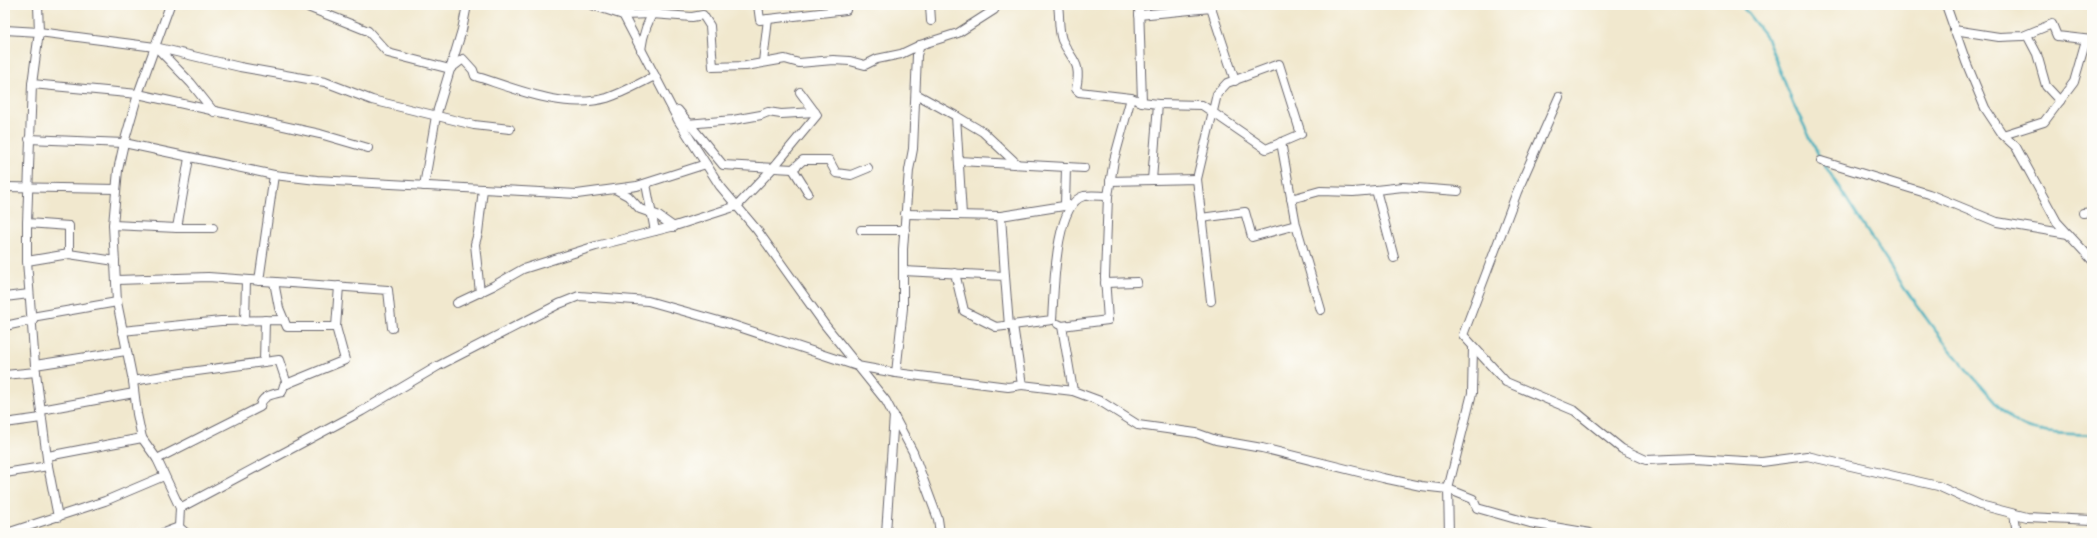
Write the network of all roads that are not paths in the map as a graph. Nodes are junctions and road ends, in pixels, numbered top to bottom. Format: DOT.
graph roads {
  1 [pos="38,5"];
  2 [pos="170,5"];
  3 [pos="303,5"];
  4 [pos="467,5"];
  5 [pos="592,5"];
  6 [pos="618,5"];
  7 [pos="665,5"];
  8 [pos="758,5"];
  9 [pos="846,5"];
  10 [pos="930,5"];
  11 [pos="997,5"];
  12 [pos="1058,5"];
  13 [pos="1139,5"];
  14 [pos="1946,5"];
  15 [pos="1212,6"];
  16 [pos="652,14"];
  17 [pos="623,15"];
  18 [pos="1139,15"];
  19 [pos="768,19"];
  20 [pos="931,21"];
  21 [pos="5,30"];
  22 [pos="1954,30"];
  23 [pos="39,32"];
  24 [pos="2027,35"];
  25 [pos="2089,40"];
  26 [pos="920,45"];
  27 [pos="156,47"];
  28 [pos="641,50"];
  29 [pos="763,62"];
  30 [pos="450,69"];
  31 [pos="655,76"];
  32 [pos="1235,81"];
  33 [pos="32,84"];
  34 [pos="661,87"];
  35 [pos="800,92"];
  36 [pos="138,94"];
  37 [pos="916,94"];
  38 [pos="1559,97"];
  39 [pos="1131,98"];
  40 [pos="2060,101"];
  41 [pos="1142,102"];
  42 [pos="1158,104"];
  43 [pos="214,112"];
  44 [pos="815,112"];
  45 [pos="1213,112"];
  46 [pos="436,116"];
  47 [pos="956,116"];
  48 [pos="687,124"];
  49 [pos="510,129"];
  50 [pos="2003,134"];
  51 [pos="30,139"];
  52 [pos="1281,142"];
  53 [pos="124,143"];
  54 [pos="368,148"];
  55 [pos="189,158"];
  56 [pos="959,161"];
  57 [pos="1821,161"];
  58 [pos="706,164"];
  59 [pos="1017,164"];
  60 [pos="1066,167"];
  61 [pos="773,168"];
  62 [pos="868,168"];
  63 [pos="1084,168"];
  64 [pos="793,170"];
  65 [pos="274,175"];
  66 [pos="1197,179"];
  67 [pos="1152,180"];
  68 [pos="1110,181"];
  69 [pos="646,184"];
  70 [pos="424,186"];
  71 [pos="5,187"];
  72 [pos="28,187"];
  73 [pos="116,189"];
  74 [pos="615,189"];
  75 [pos="483,190"];
  76 [pos="1376,190"];
  77 [pos="1458,191"];
  78 [pos="808,193"];
  79 [pos="1108,196"];
  80 [pos="1291,199"];
  81 [pos="1069,205"];
  82 [pos="737,206"];
  83 [pos="651,213"];
  84 [pos="905,214"];
  85 [pos="962,215"];
  86 [pos="1001,216"];
  87 [pos="1201,218"];
  88 [pos="26,223"];
  89 [pos="113,225"];
  90 [pos="1296,225"];
  91 [pos="674,227"];
  92 [pos="177,228"];
  93 [pos="212,228"];
  94 [pos="861,230"];
  95 [pos="905,230"];
  96 [pos="655,231"];
  97 [pos="2068,234"];
  98 [pos="68,254"];
  99 [pos="1394,258"];
  100 [pos="2092,260"];
  101 [pos="27,261"];
  102 [pos="115,261"];
  103 [pos="903,271"];
  104 [pos="955,273"];
  105 [pos="1005,276"];
  106 [pos="117,280"];
  107 [pos="246,280"];
  108 [pos="259,281"];
  109 [pos="274,282"];
  110 [pos="1137,282"];
  111 [pos="1105,283"];
  112 [pos="339,286"];
  113 [pos="480,293"];
  114 [pos="29,294"];
  115 [pos="5,297"];
  116 [pos="1211,301"];
  117 [pos="117,302"];
  118 [pos="457,303"];
  119 [pos="1321,310"];
  120 [pos="32,319"];
  121 [pos="265,320"];
  122 [pos="284,320"];
  123 [pos="1052,320"];
  124 [pos="244,321"];
  125 [pos="1011,325"];
  126 [pos="5,326"];
  127 [pos="1062,326"];
  128 [pos="336,327"];
  129 [pos="392,328"];
  130 [pos="122,331"];
  131 [pos="1473,347"];
  132 [pos="126,351"];
  133 [pos="264,362"];
  134 [pos="857,366"];
  135 [pos="36,369"];
  136 [pos="896,373"];
  137 [pos="5,375"];
  138 [pos="133,381"];
  139 [pos="287,384"];
  140 [pos="1022,385"];
  141 [pos="1073,391"];
  142 [pos="134,393"];
  143 [pos="41,414"];
  144 [pos="894,415"];
  145 [pos="5,423"];
  146 [pos="142,438"];
  147 [pos="48,456"];
  148 [pos="157,459"];
  149 [pos="48,466"];
  150 [pos="5,473"];
  151 [pos="164,476"];
  152 [pos="1448,489"];
  153 [pos="180,508"];
  154 [pos="2014,514"];
  155 [pos="58,517"];
  156 [pos="2092,520"];
  157 [pos="179,527"];
  158 [pos="7,533"];
  159 [pos="164,533"];
  160 [pos="186,533"];
  161 [pos="886,533"];
  162 [pos="940,533"];
  163 [pos="1449,533"];
  164 [pos="1590,533"];
  165 [pos="2017,533"];
  1 -- 23 [label="street"];
  2 -- 27 [label="street"];
  3 -- 30 [label="street"];
  4 -- 30 [label="street"];
  5 -- 17 [label="street"];
  6 -- 17 [label="street"];
  7 -- 16 [label="street"];
  8 -- 19 [label="street"];
  9 -- 19 [label="street"];
  10 -- 20 [label="street"];
  11 -- 26 [label="street"];
  12 -- 39 [label="street"];
  13 -- 18 [label="street"];
  14 -- 22 [label="street"];
  15 -- 18 [label="street"];
  15 -- 32 [label="street"];
  16 -- 17 [label="street"];
  16 -- 28 [label="street"];
  16 -- 29 [label="street"];
  17 -- 28 [label="street"];
  18 -- 41 [label="street"];
  19 -- 29 [label="street"];
  21 -- 23 [label="street"];
  22 -- 24 [label="street"];
  22 -- 50 [label="street"];
  23 -- 27 [label="street"];
  23 -- 33 [label="street"];
  24 -- 25 [label="street"];
  24 -- 40 [label="street"];
  25 -- 40 [label="street"];
  26 -- 29 [label="street"];
  26 -- 37 [label="street"];
  27 -- 36 [label="street"];
  27 -- 43 [label="street"];
  27 -- 46 [label="street"];
  28 -- 31 [label="street"];
  30 -- 31 [label="street"];
  30 -- 46 [label="street"];
  31 -- 34 [label="street"];
  32 -- 45 [label="street"];
  32 -- 52 [label="street"];
  33 -- 36 [label="street"];
  33 -- 51 [label="street"];
  34 -- 48 [label="street"];
  34 -- 58 [label="street"];
  35 -- 44 [label="street"];
  36 -- 43 [label="street"];
  36 -- 53 [label="street"];
  37 -- 47 [label="street"];
  37 -- 84 [label="street"];
  38 -- 131 [label="street"];
  39 -- 41 [label="street"];
  39 -- 68 [label="street"];
  40 -- 50 [label="street"];
  41 -- 42 [label="street"];
  42 -- 45 [label="street"];
  42 -- 67 [label="street"];
  43 -- 54 [label="street"];
  44 -- 48 [label="street"];
  44 -- 61 [label="street"];
  45 -- 52 [label="street"];
  45 -- 66 [label="street"];
  46 -- 49 [label="street"];
  46 -- 70 [label="street"];
  47 -- 56 [label="street"];
  47 -- 59 [label="street"];
  48 -- 61 [label="street"];
  50 -- 97 [label="street"];
  51 -- 53 [label="street"];
  51 -- 72 [label="street"];
  52 -- 80 [label="street"];
  53 -- 55 [label="street"];
  53 -- 73 [label="street"];
  55 -- 65 [label="street"];
  55 -- 92 [label="street"];
  56 -- 59 [label="street"];
  56 -- 85 [label="street"];
  57 -- 97 [label="street"];
  58 -- 69 [label="street"];
  58 -- 82 [label="street"];
  59 -- 60 [label="street"];
  60 -- 63 [label="street"];
  60 -- 81 [label="street"];
  61 -- 64 [label="street"];
  61 -- 82 [label="street"];
  62 -- 64 [label="street"];
  64 -- 78 [label="street"];
  65 -- 70 [label="street"];
  65 -- 108 [label="street"];
  66 -- 67 [label="street"];
  66 -- 87 [label="street"];
  67 -- 68 [label="street"];
  68 -- 79 [label="street"];
  69 -- 74 [label="street"];
  69 -- 83 [label="street"];
  70 -- 75 [label="street"];
  71 -- 72 [label="street"];
  72 -- 73 [label="street"];
  72 -- 88 [label="street"];
  73 -- 89 [label="street"];
  74 -- 75 [label="street"];
  74 -- 83 [label="street"];
  75 -- 113 [label="street"];
  76 -- 77 [label="street"];
  76 -- 80 [label="street"];
  76 -- 99 [label="street"];
  79 -- 81 [label="street"];
  79 -- 111 [label="street"];
  80 -- 90 [label="street"];
  81 -- 86 [label="street"];
  81 -- 123 [label="street"];
  82 -- 91 [label="street"];
  82 -- 134 [label="street"];
  83 -- 91 [label="street"];
  83 -- 96 [label="street"];
  84 -- 85 [label="street"];
  84 -- 95 [label="street"];
  85 -- 86 [label="street"];
  86 -- 105 [label="street"];
  87 -- 90 [label="street"];
  87 -- 116 [label="street"];
  88 -- 98 [label="street"];
  88 -- 101 [label="street"];
  89 -- 92 [label="street"];
  89 -- 102 [label="street"];
  90 -- 119 [label="street"];
  91 -- 96 [label="street"];
  92 -- 93 [label="street"];
  94 -- 95 [label="street"];
  95 -- 103 [label="street"];
  96 -- 113 [label="street"];
  97 -- 100 [label="street"];
  98 -- 101 [label="street"];
  98 -- 102 [label="street"];
  101 -- 114 [label="street"];
  102 -- 106 [label="street"];
  103 -- 104 [label="street"];
  103 -- 136 [label="street"];
  104 -- 105 [label="street"];
  104 -- 125 [label="street"];
  105 -- 125 [label="street"];
  106 -- 107 [label="street"];
  106 -- 117 [label="street"];
  107 -- 108 [label="street"];
  107 -- 124 [label="street"];
  108 -- 109 [label="street"];
  109 -- 112 [label="street"];
  109 -- 122 [label="street"];
  110 -- 111 [label="street"];
  111 -- 127 [label="street"];
  112 -- 128 [label="street"];
  112 -- 129 [label="street"];
  113 -- 118 [label="street"];
  114 -- 115 [label="street"];
  114 -- 120 [label="street"];
  117 -- 120 [label="street"];
  117 -- 130 [label="street"];
  120 -- 126 [label="street"];
  120 -- 135 [label="street"];
  121 -- 122 [label="street"];
  121 -- 124 [label="street"];
  121 -- 133 [label="street"];
  122 -- 128 [label="street"];
  123 -- 125 [label="street"];
  123 -- 127 [label="street"];
  124 -- 130 [label="street"];
  125 -- 140 [label="street"];
  127 -- 141 [label="street"];
  128 -- 139 [label="street"];
  130 -- 132 [label="street"];
  131 -- 152 [label="street"];
  131 -- 154 [label="street"];
  132 -- 135 [label="street"];
  132 -- 138 [label="street"];
  133 -- 138 [label="street"];
  133 -- 139 [label="street"];
  134 -- 136 [label="street"];
  134 -- 144 [label="street"];
  134 -- 153 [label="street"];
  135 -- 137 [label="street"];
  135 -- 143 [label="street"];
  136 -- 140 [label="street"];
  138 -- 142 [label="street"];
  139 -- 148 [label="street"];
  140 -- 141 [label="street"];
  141 -- 152 [label="street"];
  142 -- 143 [label="street"];
  142 -- 146 [label="street"];
  143 -- 145 [label="street"];
  143 -- 147 [label="street"];
  144 -- 161 [label="street"];
  144 -- 162 [label="street"];
  146 -- 147 [label="street"];
  146 -- 148 [label="street"];
  147 -- 149 [label="street"];
  148 -- 151 [label="street"];
  149 -- 150 [label="street"];
  149 -- 155 [label="street"];
  151 -- 153 [label="street"];
  151 -- 155 [label="street"];
  152 -- 163 [label="street"];
  152 -- 164 [label="street"];
  153 -- 157 [label="street"];
  154 -- 156 [label="street"];
  154 -- 165 [label="street"];
  155 -- 158 [label="street"];
  157 -- 159 [label="street"];
  157 -- 160 [label="street"];
}
